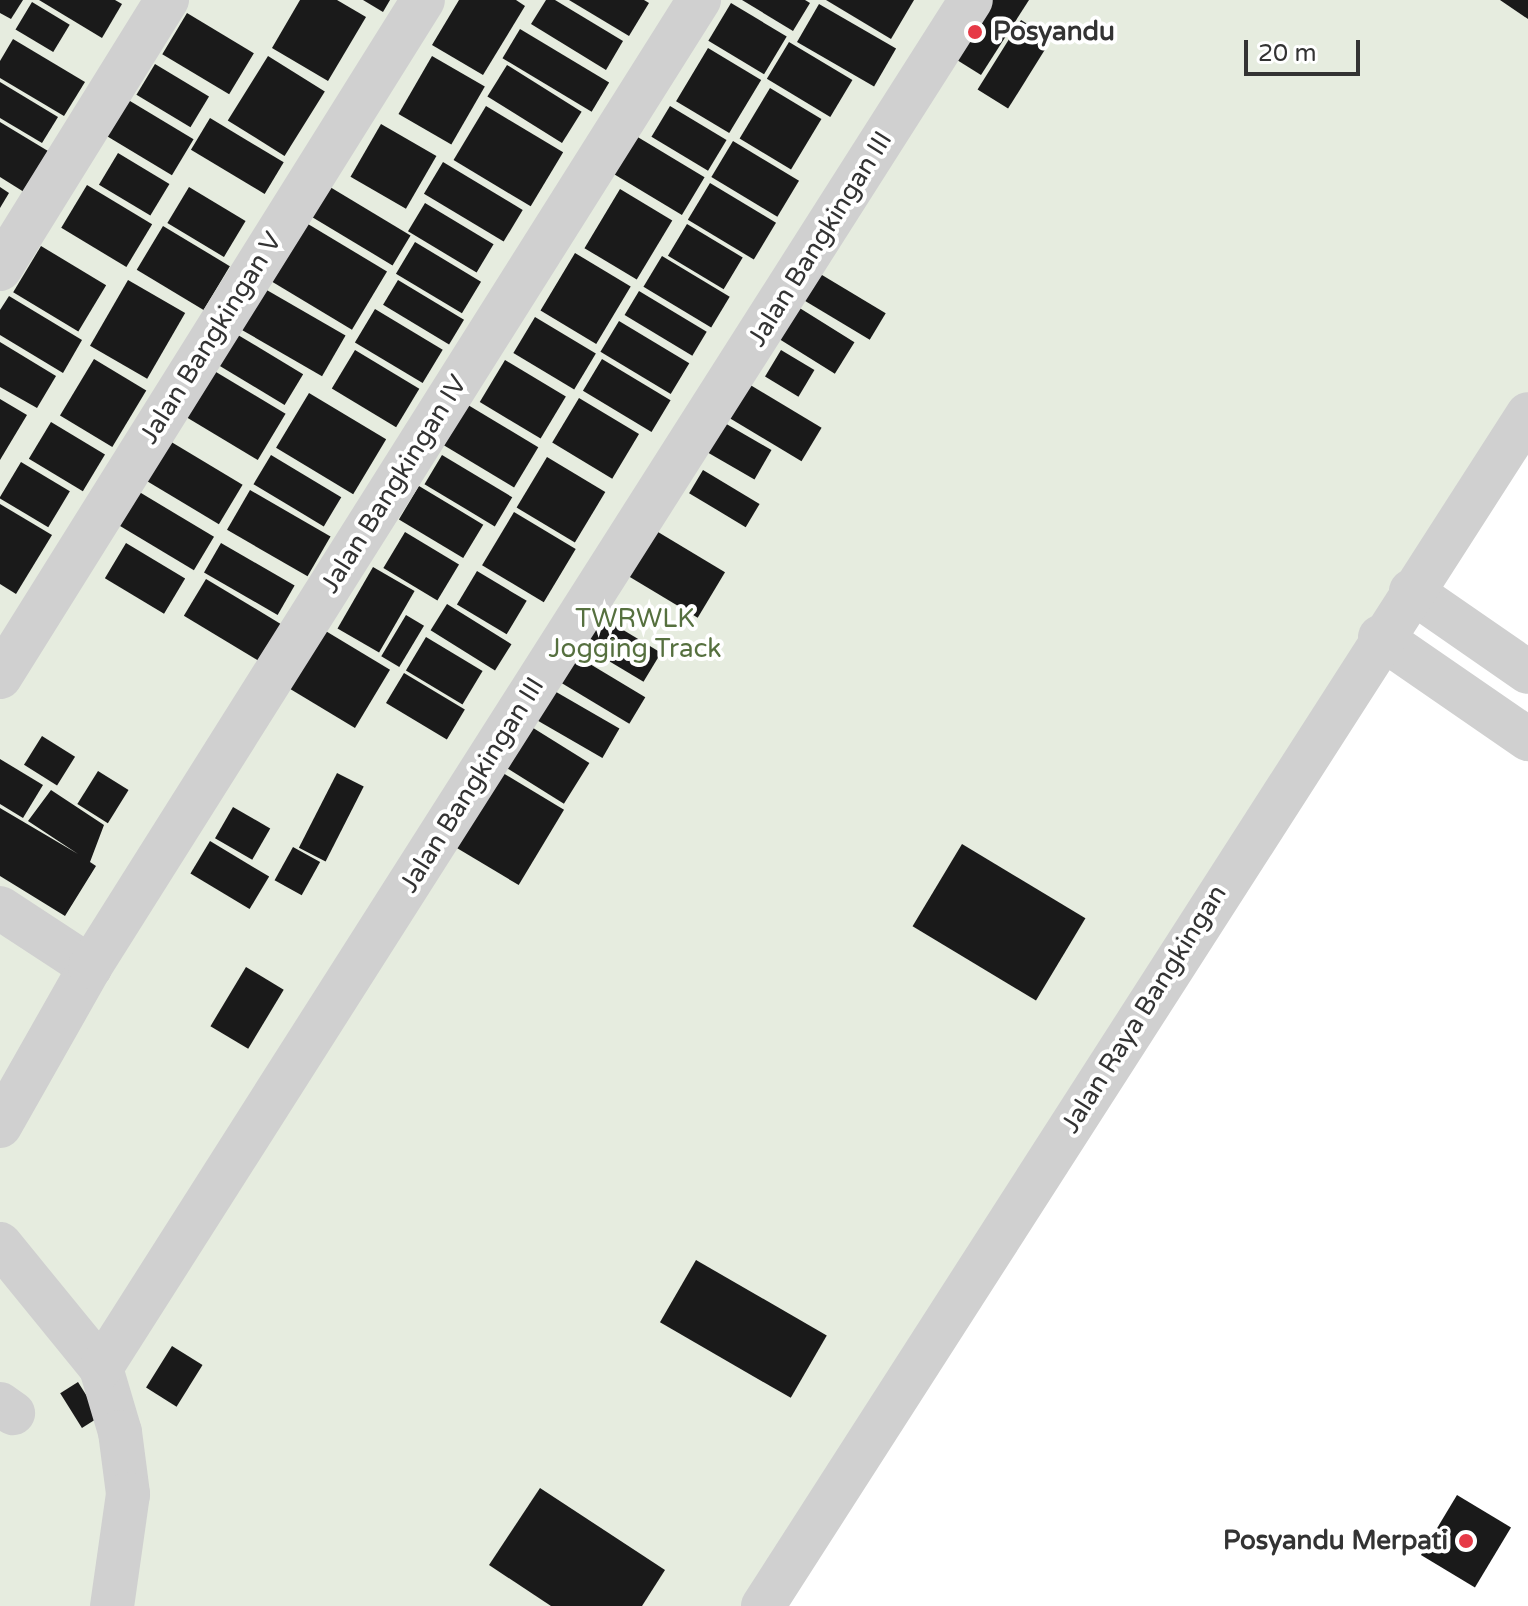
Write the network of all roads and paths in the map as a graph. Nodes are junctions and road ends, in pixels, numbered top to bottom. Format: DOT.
graph roads {
  1 [pos="167,0"];
  2 [pos="423,0"];
  3 [pos="699,0"];
  4 [pos="971,0"];
  5 [pos="0,269"];
  6 [pos="1528,414"];
  7 [pos="1411,591"];
  8 [pos="1380,637"];
  9 [pos="1528,672"];
  10 [pos="0,677"];
  11 [pos="1528,739"];
  12 [pos="0,908"];
  13 [pos="90,967"];
  14 [pos="0,1126"];
  15 [pos="0,1244"];
  16 [pos="101,1368"];
  17 [pos="112,1606"];
  18 [pos="763,1606"];
  1 -- 5 [label="street"];
  2 -- 10 [label="street, Jalan Bangkingan V"];
  3 -- 13 [label="street, Jalan Bangkingan IV"];
  4 -- 16 [label="street, Jalan Bangkingan III"];
  6 -- 7 [label="street, Jalan Raya Bangkingan"];
  7 -- 8 [label="street, Jalan Raya Bangkingan"];
  7 -- 9 [label="street"];
  8 -- 11 [label="street"];
  8 -- 18 [label="street, Jalan Raya Bangkingan"];
  12 -- 13 [label="street"];
  13 -- 14 [label="street, Jalan Bangkingan IV"];
  15 -- 16 [label="street"];
  16 -- 17 [label="street"];
}
